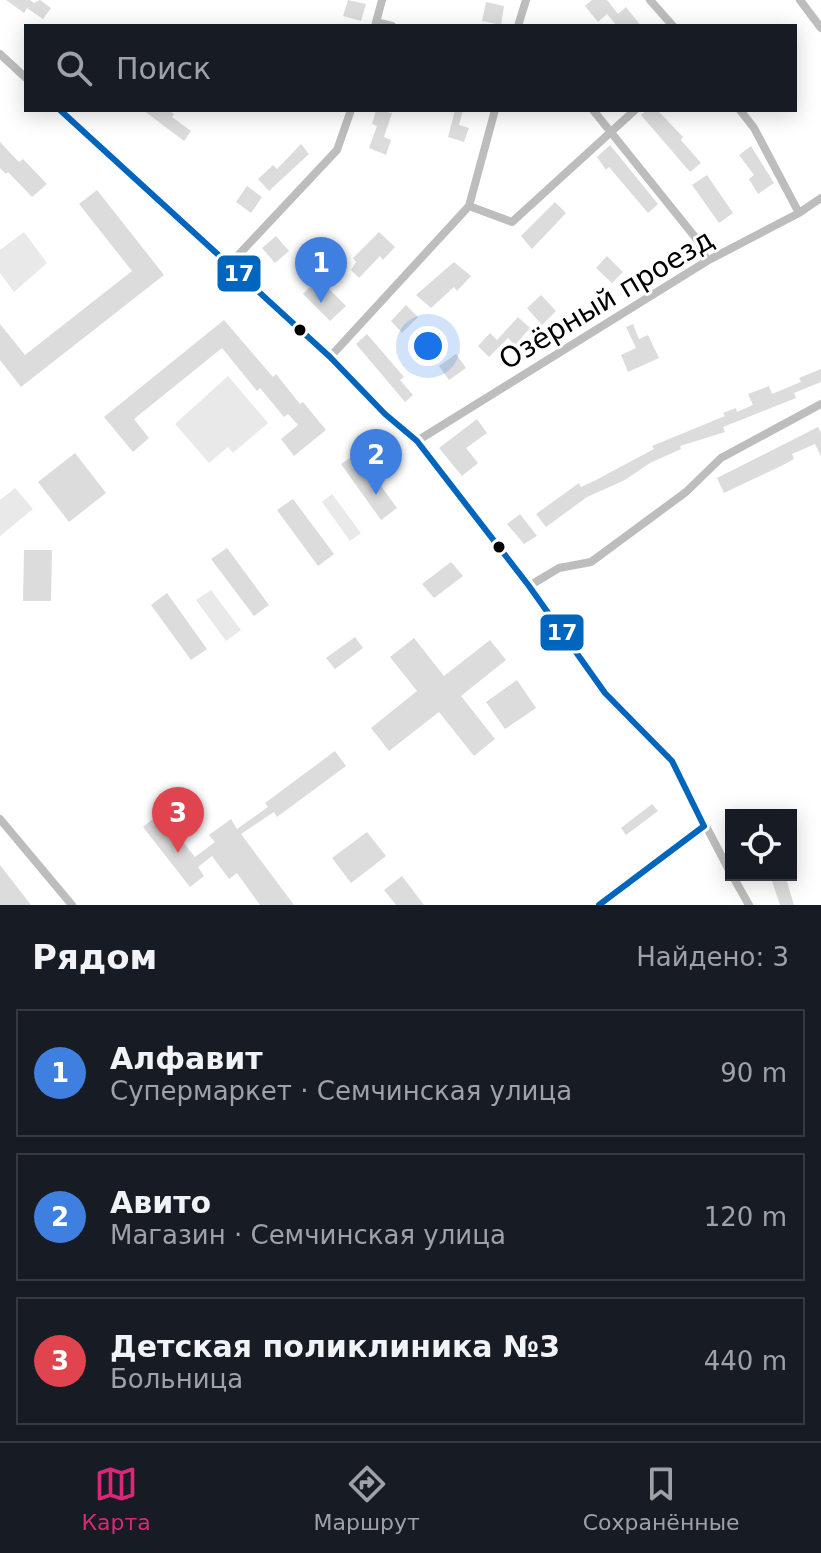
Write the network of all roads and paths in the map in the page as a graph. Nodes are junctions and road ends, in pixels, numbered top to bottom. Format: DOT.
graph roads {
  1 [pos="382,0"];
  2 [pos="526,0"];
  3 [pos="650,0"];
  4 [pos="800,0"];
  5 [pos="375,24"];
  6 [pos="519,24"];
  7 [pos="671,24"];
  8 [pos="821,28"];
  9 [pos="0,54"];
  10 [pos="24,76"];
  11 [pos="62,112"];
  12 [pos="350,112"];
  13 [pos="494,112"];
  14 [pos="595,112"];
  15 [pos="633,112"];
  16 [pos="742,112"];
  17 [pos="612,133"];
  18 [pos="821,198"];
  19 [pos="469,206"];
  20 [pos="799,213"];
  21 [pos="707,261"];
  22 [pos="228,266"];
  23 [pos="330,357"];
  24 [pos="821,404"];
  25 [pos="417,441"];
  26 [pos="529,586"];
  27 [pos="0,819"];
  28 [pos="704,826"];
  29 [pos="725,863"];
  30 [pos="735,881"];
  31 [pos="72,905"];
  32 [pos="599,905"];
  33 [pos="749,905"];
  1 -- 5 [label="street"];
  2 -- 6 [label="street"];
  3 -- 7 [label="street"];
  4 -- 8 [label="street"];
  9 -- 10 [label="street"];
  11 -- 22 [label="street"];
  12 -- 22 [label="street"];
  13 -- 19 [label="street"];
  14 -- 17 [label="street"];
  15 -- 17 [label="street"];
  16 -- 20 [label="street"];
  17 -- 19 [label="street"];
  17 -- 21 [label="street"];
  18 -- 20 [label="street, Озёрный проезд"];
  19 -- 23 [label="street"];
  20 -- 21 [label="street, Озёрный проезд"];
  21 -- 25 [label="street, Озёрный проезд"];
  22 -- 23 [label="street"];
  23 -- 25 [label="street"];
  24 -- 26 [label="street"];
  25 -- 26 [label="street"];
  26 -- 28 [label="street"];
  27 -- 31 [label="street"];
  28 -- 29 [label="street"];
  28 -- 32 [label="street"];
  30 -- 33 [label="street"];
}
